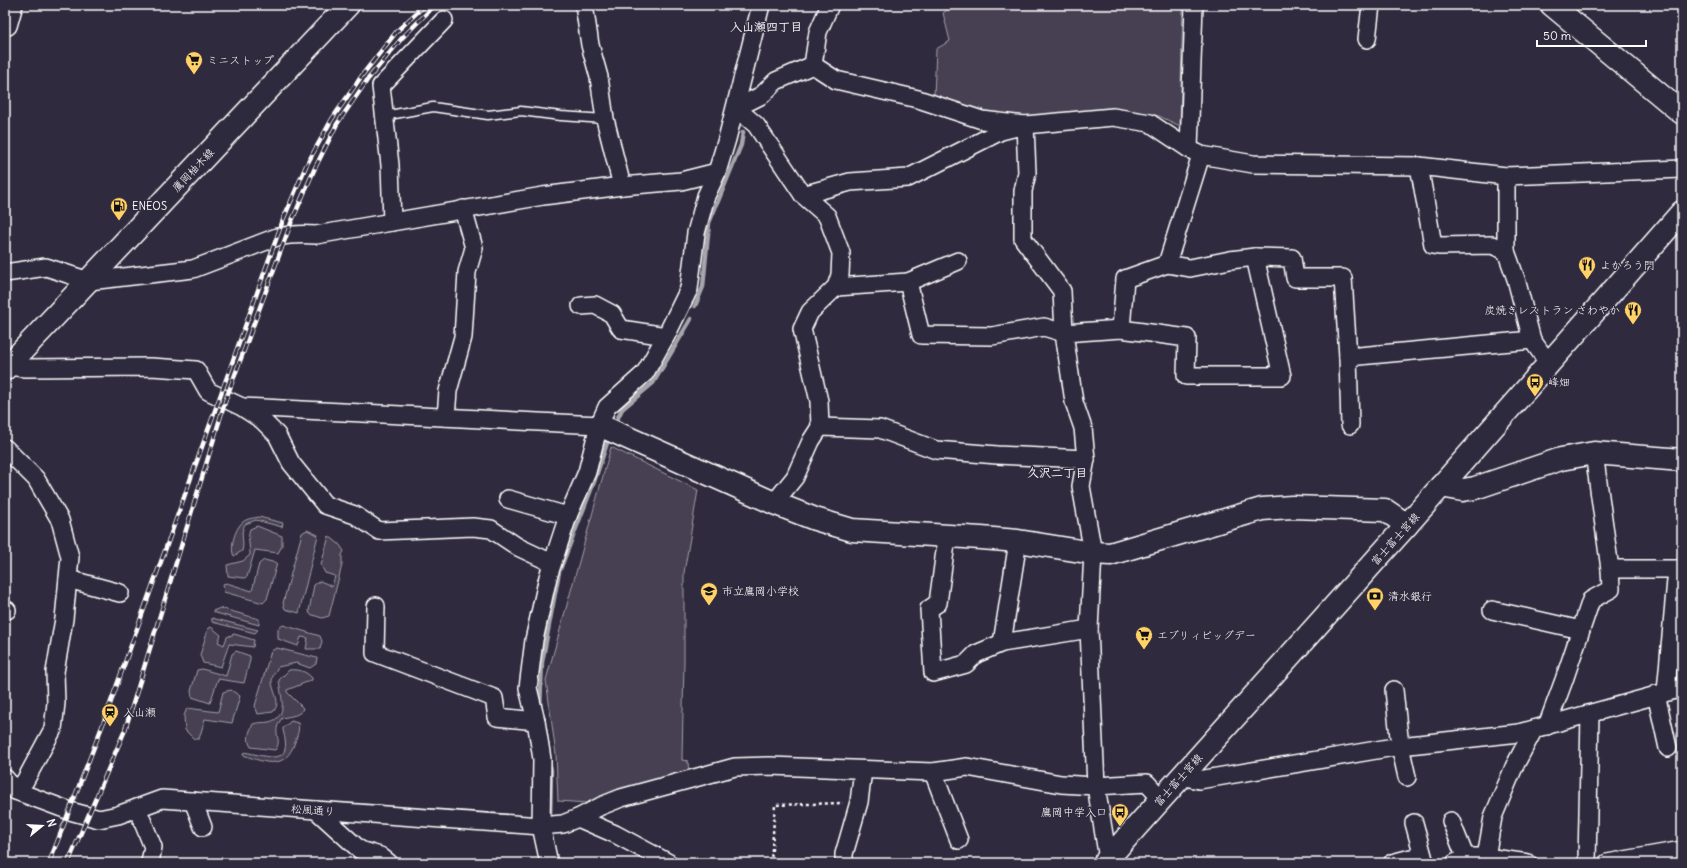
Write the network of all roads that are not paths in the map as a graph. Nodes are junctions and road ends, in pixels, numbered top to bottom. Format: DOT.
graph roads {
  1 [pos="14,5"];
  2 [pos="348,5"];
  3 [pos="584,5"];
  4 [pos="761,5"];
  5 [pos="830,5"];
  6 [pos="1194,5"];
  7 [pos="1371,5"];
  8 [pos="1552,5"];
  9 [pos="444,20"];
  10 [pos="8,26"];
  11 [pos="1367,39"];
  12 [pos="813,65"];
  13 [pos="736,108"];
  14 [pos="1682,113"];
  15 [pos="384,116"];
  16 [pos="605,119"];
  17 [pos="1025,125"];
  18 [pos="1195,152"];
  19 [pos="1419,166"];
  20 [pos="1682,169"];
  21 [pos="717,172"];
  22 [pos="1506,176"];
  23 [pos="622,186"];
  24 [pos="803,195"];
  25 [pos="463,209"];
  26 [pos="1682,212"];
  27 [pos="392,222"];
  28 [pos="1506,251"];
  29 [pos="1255,257"];
  30 [pos="958,261"];
  31 [pos="1168,264"];
  32 [pos="5,273"];
  33 [pos="89,281"];
  34 [pos="908,282"];
  35 [pos="836,287"];
  36 [pos="581,306"];
  37 [pos="1121,329"];
  38 [pos="1064,333"];
  39 [pos="666,336"];
  40 [pos="1532,340"];
  41 [pos="1348,357"];
  42 [pos="1549,364"];
  43 [pos="6,368"];
  44 [pos="242,407"];
  45 [pos="446,417"];
  46 [pos="1350,425"];
  47 [pos="820,427"];
  48 [pos="607,429"];
  49 [pos="5,448"];
  50 [pos="1594,453"];
  51 [pos="1086,459"];
  52 [pos="1682,460"];
  53 [pos="1442,486"];
  54 [pos="508,498"];
  55 [pos="774,503"];
  56 [pos="568,516"];
  57 [pos="1407,525"];
  58 [pos="947,536"];
  59 [pos="1018,541"];
  60 [pos="1092,554"];
  61 [pos="552,564"];
  62 [pos="1610,569"];
  63 [pos="1679,569"];
  64 [pos="68,579"];
  65 [pos="120,594"];
  66 [pos="376,606"];
  67 [pos="1492,610"];
  68 [pos="1089,629"];
  69 [pos="1581,630"];
  70 [pos="1002,643"];
  71 [pos="1394,690"];
  72 [pos="1668,691"];
  73 [pos="1590,714"];
  74 [pos="536,721"];
  75 [pos="1540,728"];
  76 [pos="1400,746"];
  77 [pos="1668,748"];
  78 [pos="864,770"];
  79 [pos="933,772"];
  80 [pos="1181,776"];
  81 [pos="1407,777"];
  82 [pos="5,778"];
  83 [pos="1096,786"];
  84 [pos="16,791"];
  85 [pos="1161,798"];
  86 [pos="193,801"];
  87 [pos="137,808"];
  88 [pos="316,810"];
  89 [pos="571,821"];
  90 [pos="1451,821"];
  91 [pos="1414,823"];
  92 [pos="543,825"];
  93 [pos="203,827"];
  94 [pos="959,840"];
  95 [pos="1682,850"];
  96 [pos="1486,857"];
  97 [pos="1106,861"];
  98 [pos="1460,861"];
  99 [pos="150,862"];
  100 [pos="389,863"];
  101 [pos="549,863"];
  102 [pos="669,863"];
  103 [pos="844,863"];
  104 [pos="1392,863"];
  105 [pos="1417,863"];
  106 [pos="1425,863"];
  107 [pos="1528,863"];
  108 [pos="1587,863"];
  109 [pos="1607,863"];
  1 -- 10 [label="street"];
  2 -- 33 [label="main road, 鷹岡柚木線"];
  3 -- 16 [label="street"];
  4 -- 13 [label="street"];
  5 -- 12 [label="street"];
  6 -- 18 [label="street"];
  7 -- 11 [label="street"];
  8 -- 14 [label="main road"];
  9 -- 15 [label="street"];
  12 -- 13 [label="street"];
  12 -- 17 [label="street"];
  13 -- 21 [label="street"];
  13 -- 24 [label="street"];
  15 -- 16 [label="lane"];
  15 -- 27 [label="street"];
  16 -- 23 [label="street"];
  17 -- 18 [label="street"];
  17 -- 24 [label="street"];
  17 -- 38 [label="street"];
  18 -- 19 [label="street"];
  18 -- 31 [label="street"];
  19 -- 22 [label="street"];
  19 -- 28 [label="street"];
  20 -- 22 [label="street"];
  21 -- 23 [label="street"];
  21 -- 39 [label="street"];
  22 -- 28 [label="street"];
  23 -- 25 [label="street"];
  24 -- 35 [label="street"];
  25 -- 27 [label="street"];
  25 -- 45 [label="street"];
  26 -- 42 [label="main road, 富士富士宮線"];
  27 -- 33 [label="street"];
  28 -- 40 [label="street"];
  29 -- 31 [label="street"];
  29 -- 37 [label="street"];
  29 -- 41 [label="street"];
  30 -- 34 [label="street"];
  31 -- 37 [label="street"];
  32 -- 33 [label="street"];
  33 -- 43 [label="main road, 鷹岡柚木線"];
  34 -- 35 [label="street"];
  34 -- 38 [label="street"];
  35 -- 47 [label="street"];
  36 -- 39 [label="street"];
  37 -- 38 [label="street"];
  38 -- 51 [label="street"];
  39 -- 48 [label="street"];
  40 -- 41 [label="street"];
  40 -- 42 [label="street"];
  41 -- 46 [label="street"];
  42 -- 53 [label="main road, 富士富士宮線"];
  43 -- 44 [label="street"];
  44 -- 45 [label="street"];
  44 -- 61 [label="street"];
  45 -- 48 [label="street"];
  47 -- 51 [label="street"];
  47 -- 55 [label="street"];
  48 -- 55 [label="main road"];
  48 -- 56 [label="street"];
  49 -- 64 [label="street"];
  50 -- 52 [label="main road"];
  50 -- 53 [label="main road"];
  50 -- 62 [label="street"];
  51 -- 60 [label="street"];
  53 -- 57 [label="main road, 富士富士宮線"];
  54 -- 56 [label="street"];
  55 -- 58 [label="main road"];
  56 -- 61 [label="street"];
  57 -- 60 [label="main road"];
  57 -- 80 [label="main road, 富士富士宮線"];
  58 -- 59 [label="main road"];
  58 -- 70 [label="street"];
  59 -- 60 [label="main road"];
  59 -- 70 [label="street"];
  60 -- 68 [label="street"];
  61 -- 74 [label="street"];
  62 -- 63 [label="street"];
  62 -- 69 [label="street"];
  63 -- 72 [label="street"];
  64 -- 65 [label="street"];
  64 -- 84 [label="street"];
  66 -- 74 [label="street"];
  67 -- 69 [label="street"];
  68 -- 70 [label="street"];
  68 -- 83 [label="street"];
  69 -- 75 [label="street"];
  71 -- 76 [label="street"];
  72 -- 73 [label="street"];
  72 -- 77 [label="street"];
  73 -- 75 [label="street"];
  73 -- 108 [label="street"];
  74 -- 92 [label="street"];
  75 -- 76 [label="street"];
  75 -- 96 [label="street"];
  76 -- 80 [label="street"];
  76 -- 81 [label="street"];
  78 -- 79 [label="street"];
  78 -- 89 [label="street"];
  78 -- 103 [label="street"];
  79 -- 83 [label="street"];
  79 -- 94 [label="street"];
  80 -- 85 [label="main road, 富士富士宮線"];
  82 -- 84 [label="street"];
  83 -- 85 [label="street"];
  83 -- 97 [label="street"];
  84 -- 87 [label="street, 松風通り"];
  85 -- 97 [label="main road, 富士富士宮線"];
  86 -- 87 [label="street, 松風通り"];
  86 -- 88 [label="street, 松風通り"];
  86 -- 93 [label="street"];
  87 -- 99 [label="street"];
  88 -- 92 [label="street, 松風通り"];
  88 -- 100 [label="street"];
  89 -- 92 [label="street, 松風通り"];
  89 -- 102 [label="street, 松風通り"];
  90 -- 98 [label="street"];
  91 -- 106 [label="street"];
  92 -- 101 [label="street"];
  95 -- 109 [label="street"];
  96 -- 98 [label="street"];
  96 -- 107 [label="street"];
  104 -- 105 [label="street"];
}
